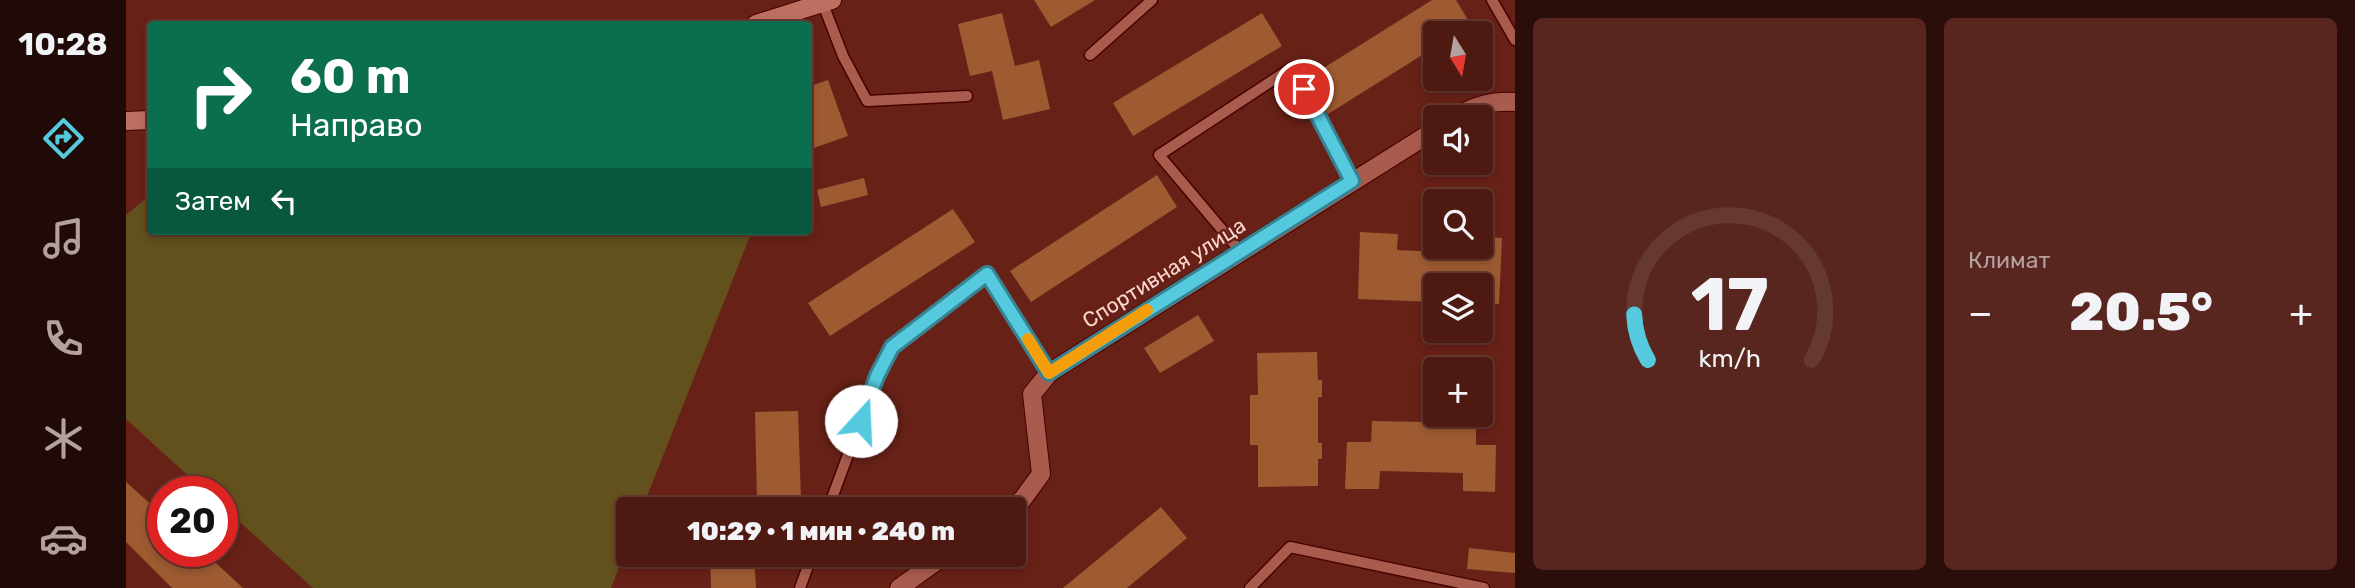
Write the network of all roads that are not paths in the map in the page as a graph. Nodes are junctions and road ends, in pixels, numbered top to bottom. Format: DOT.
graph roads {
  1 [pos="1152,0"];
  2 [pos="1492,0"];
  3 [pos="827,2"];
  4 [pos="766,21"];
  5 [pos="1515,40"];
  6 [pos="1090,55"];
  7 [pos="967,96"];
  8 [pos="1515,102"];
  9 [pos="1477,105"];
  10 [pos="147,120"];
  11 [pos="126,121"];
  12 [pos="1423,137"];
  13 [pos="1352,181"];
  14 [pos="1240,251"];
  15 [pos="1049,373"];
  16 [pos="832,497"];
  17 [pos="1024,497"];
  18 [pos="808,567"];
  19 [pos="928,567"];
  20 [pos="800,588"];
  21 [pos="899,588"];
  22 [pos="1250,588"];
  23 [pos="1484,588"];
  1 -- 6 [label="lane"];
  2 -- 5 [label="lane"];
  3 -- 4 [label="main road"];
  3 -- 7 [label="lane"];
  8 -- 9 [label="street"];
  10 -- 11 [label="main road"];
  12 -- 13 [label="street, Спортивная улица"];
  13 -- 14 [label="street, Спортивная улица"];
  13 -- 14 [label="lane"];
  14 -- 15 [label="street, Спортивная улица"];
  15 -- 16 [label="lane"];
  15 -- 17 [label="street, Спортивная улица"];
  18 -- 20 [label="lane"];
  19 -- 21 [label="street"];
  22 -- 23 [label="lane"];
}
